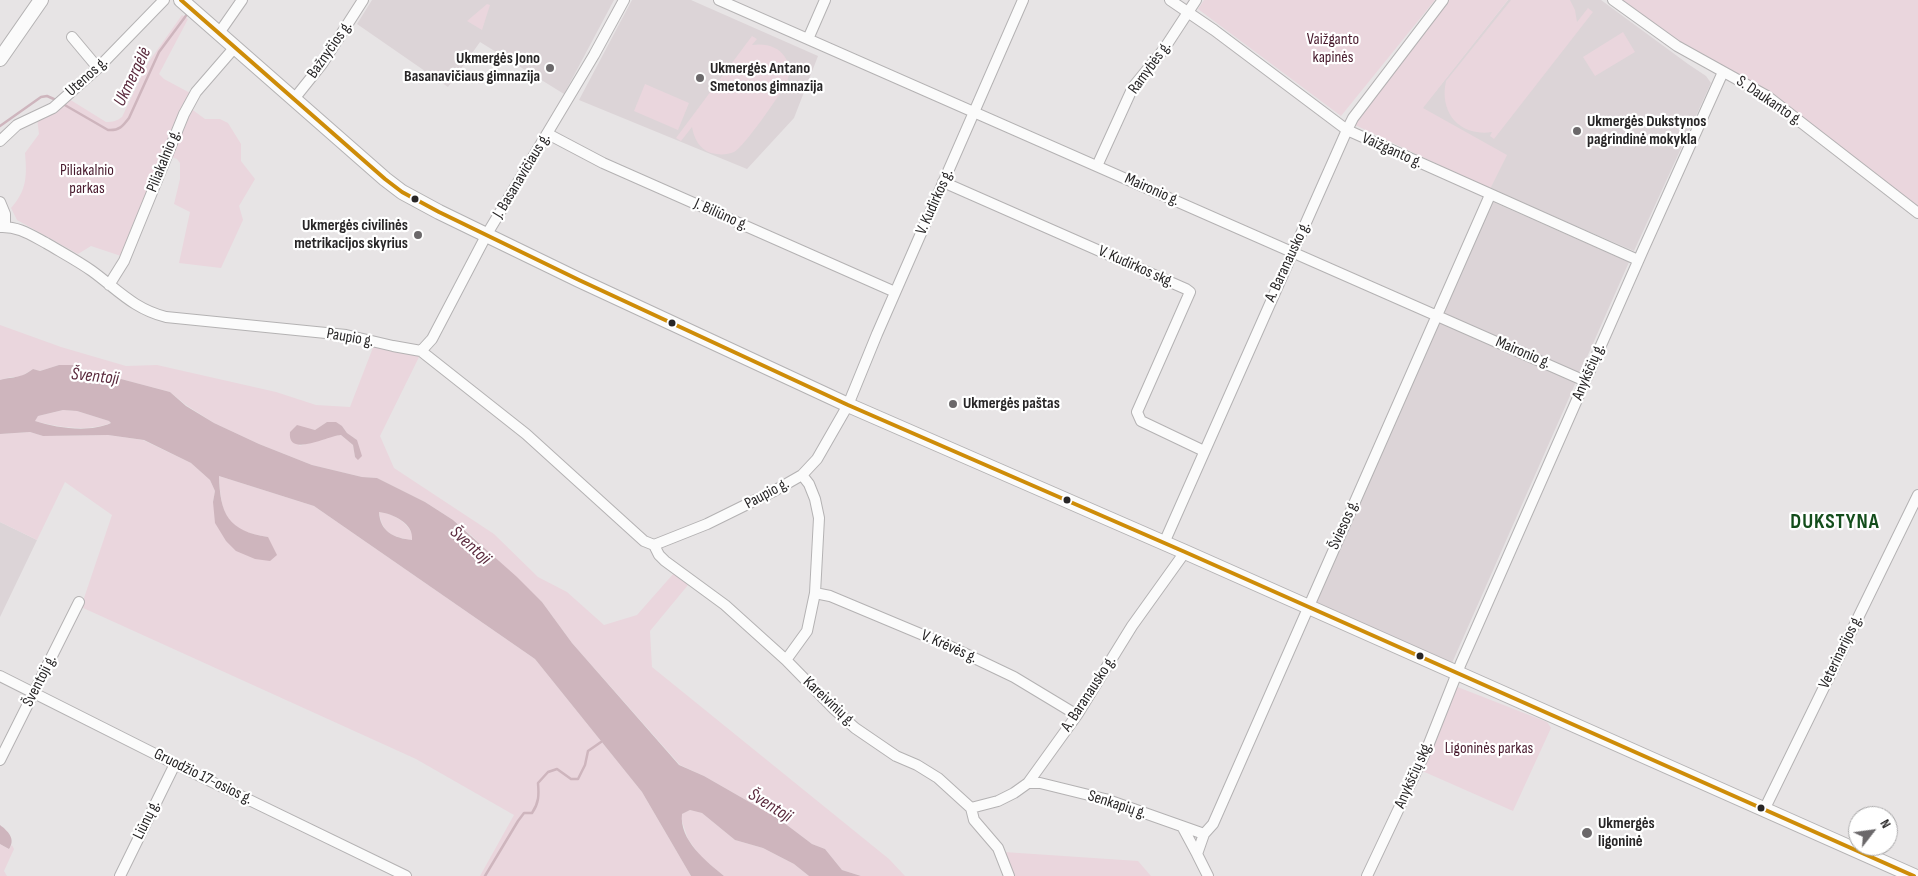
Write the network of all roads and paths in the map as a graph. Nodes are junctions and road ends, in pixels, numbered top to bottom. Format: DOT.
graph roads {
  1 [pos="41,0"];
  2 [pos="164,0"];
  3 [pos="242,0"];
  4 [pos="363,0"];
  5 [pos="624,0"];
  6 [pos="719,0"];
  7 [pos="825,0"];
  8 [pos="1023,0"];
  9 [pos="1170,0"];
  10 [pos="1196,0"];
  11 [pos="1443,0"];
  12 [pos="1612,0"];
  13 [pos="189,6"];
  14 [pos="1187,12"];
  15 [pos="219,33"];
  16 [pos="72,37"];
  17 [pos="808,39"];
  18 [pos="235,47"];
  19 [pos="0,59"];
  20 [pos="98,68"];
  21 [pos="1724,72"];
  22 [pos="294,99"];
  23 [pos="975,112"];
  24 [pos="1347,130"];
  25 [pos="548,134"];
  26 [pos="0,142"];
  27 [pos="1097,166"];
  28 [pos="943,182"];
  29 [pos="1490,195"];
  30 [pos="0,202"];
  31 [pos="1918,213"];
  32 [pos="3,227"];
  33 [pos="486,234"];
  34 [pos="1292,252"];
  35 [pos="1638,260"];
  36 [pos="109,285"];
  37 [pos="895,292"];
  38 [pos="1437,316"];
  39 [pos="421,351"];
  40 [pos="1585,381"];
  41 [pos="848,405"];
  42 [pos="1204,451"];
  43 [pos="802,475"];
  44 [pos="1918,494"];
  45 [pos="1164,543"];
  46 [pos="654,545"];
  47 [pos="1185,552"];
  48 [pos="815,593"];
  49 [pos="79,602"];
  50 [pos="1308,607"];
  51 [pos="786,660"];
  52 [pos="1457,673"];
  53 [pos="0,676"];
  54 [pos="34,693"];
  55 [pos="1077,715"];
  56 [pos="0,760"];
  57 [pos="175,764"];
  58 [pos="1028,783"];
  59 [pos="971,808"];
  60 [pos="1764,810"];
  61 [pos="1184,828"];
  62 [pos="1204,834"];
  63 [pos="1197,854"];
  64 [pos="120,876"];
  65 [pos="406,876"];
  66 [pos="1009,876"];
  67 [pos="1208,876"];
  68 [pos="1367,876"];
  69 [pos="1914,876"];
  1 -- 19 [label="main road"];
  2 -- 20 [label="street, Utenos g."];
  3 -- 15 [label="street"];
  4 -- 22 [label="street, Bažnyčios g."];
  5 -- 25 [label="street, J. Basanavičiaus g."];
  6 -- 17 [label="street, Maironio g."];
  7 -- 17 [label="street"];
  8 -- 23 [label="street, V. Kudirkos g."];
  9 -- 14 [label="street, Vaižganto g."];
  10 -- 14 [label="street, Ramybės g."];
  11 -- 24 [label="street, A. Baranausko g."];
  12 -- 21 [label="street, S. Daukanto g."];
  13 -- 15 [label="main road"];
  14 -- 24 [label="street, Vaižganto g."];
  14 -- 27 [label="street, Ramybės g."];
  15 -- 18 [label="main road"];
  16 -- 20 [label="street"];
  17 -- 23 [label="street, Maironio g."];
  18 -- 22 [label="main road"];
  18 -- 36 [label="street, Piliakalnio g."];
  20 -- 26 [label="street, Utenos g."];
  21 -- 31 [label="street, S. Daukanto g."];
  21 -- 35 [label="street, Anykščių g."];
  22 -- 33 [label="main road"];
  23 -- 27 [label="street, Maironio g."];
  23 -- 28 [label="street, V. Kudirkos g."];
  24 -- 29 [label="street, Vaižganto g."];
  24 -- 34 [label="street, A. Baranausko g."];
  25 -- 33 [label="street, J. Basanavičiaus g."];
  25 -- 37 [label="street, J. Biliūno g."];
  27 -- 34 [label="street, Maironio g."];
  28 -- 37 [label="street, V. Kudirkos g."];
  28 -- 42 [label="street, V. Kudirkos skg."];
  29 -- 35 [label="street, Vaižganto g."];
  29 -- 38 [label="street, Šviesos g."];
  30 -- 32 [label="street"];
  32 -- 36 [label="street, Paupio g."];
  33 -- 39 [label="street, J. Basanavičiaus g."];
  33 -- 41 [label="main road"];
  34 -- 38 [label="street, Maironio g."];
  34 -- 42 [label="street, A. Baranausko g."];
  35 -- 40 [label="street, Anykščių g."];
  36 -- 39 [label="street, Paupio g."];
  37 -- 41 [label="street, V. Kudirkos g."];
  38 -- 40 [label="street, Maironio g."];
  38 -- 50 [label="street, Šviesos g."];
  39 -- 46 [label="street, Paupio g."];
  40 -- 52 [label="street, Anykščių g."];
  41 -- 43 [label="street, Paupio g."];
  41 -- 45 [label="main road"];
  42 -- 45 [label="street, A. Baranausko g."];
  43 -- 46 [label="street, Paupio g."];
  43 -- 48 [label="street"];
  44 -- 60 [label="street, Veterinarijos g."];
  45 -- 47 [label="main road"];
  46 -- 51 [label="street, Paupio g."];
  47 -- 50 [label="main road"];
  47 -- 55 [label="street, A. Baranausko g."];
  48 -- 51 [label="street"];
  48 -- 55 [label="street, V. Krėvės g."];
  49 -- 54 [label="street, Šventoji g."];
  50 -- 52 [label="main road"];
  50 -- 62 [label="street, Šviesos g."];
  51 -- 59 [label="street, Kareivinių g."];
  52 -- 60 [label="main road"];
  52 -- 68 [label="street, Anykščių skg."];
  53 -- 54 [label="street, Gruodžio 17-osios g."];
  54 -- 56 [label="street, Šventoji g."];
  54 -- 57 [label="street, Gruodžio 17-osios g."];
  55 -- 58 [label="street, A. Baranausko g."];
  57 -- 64 [label="street, Liūnų g."];
  57 -- 65 [label="street, Gruodžio 17-osios g."];
  58 -- 59 [label="street, A. Baranausko g."];
  58 -- 61 [label="street, Senkapių g."];
  59 -- 66 [label="street, Kareivinių g."];
  60 -- 69 [label="main road"];
  61 -- 62 [label="street, Senkapių g."];
  61 -- 63 [label="street"];
  62 -- 63 [label="street, Šviesos g."];
  63 -- 67 [label="street"];
}
